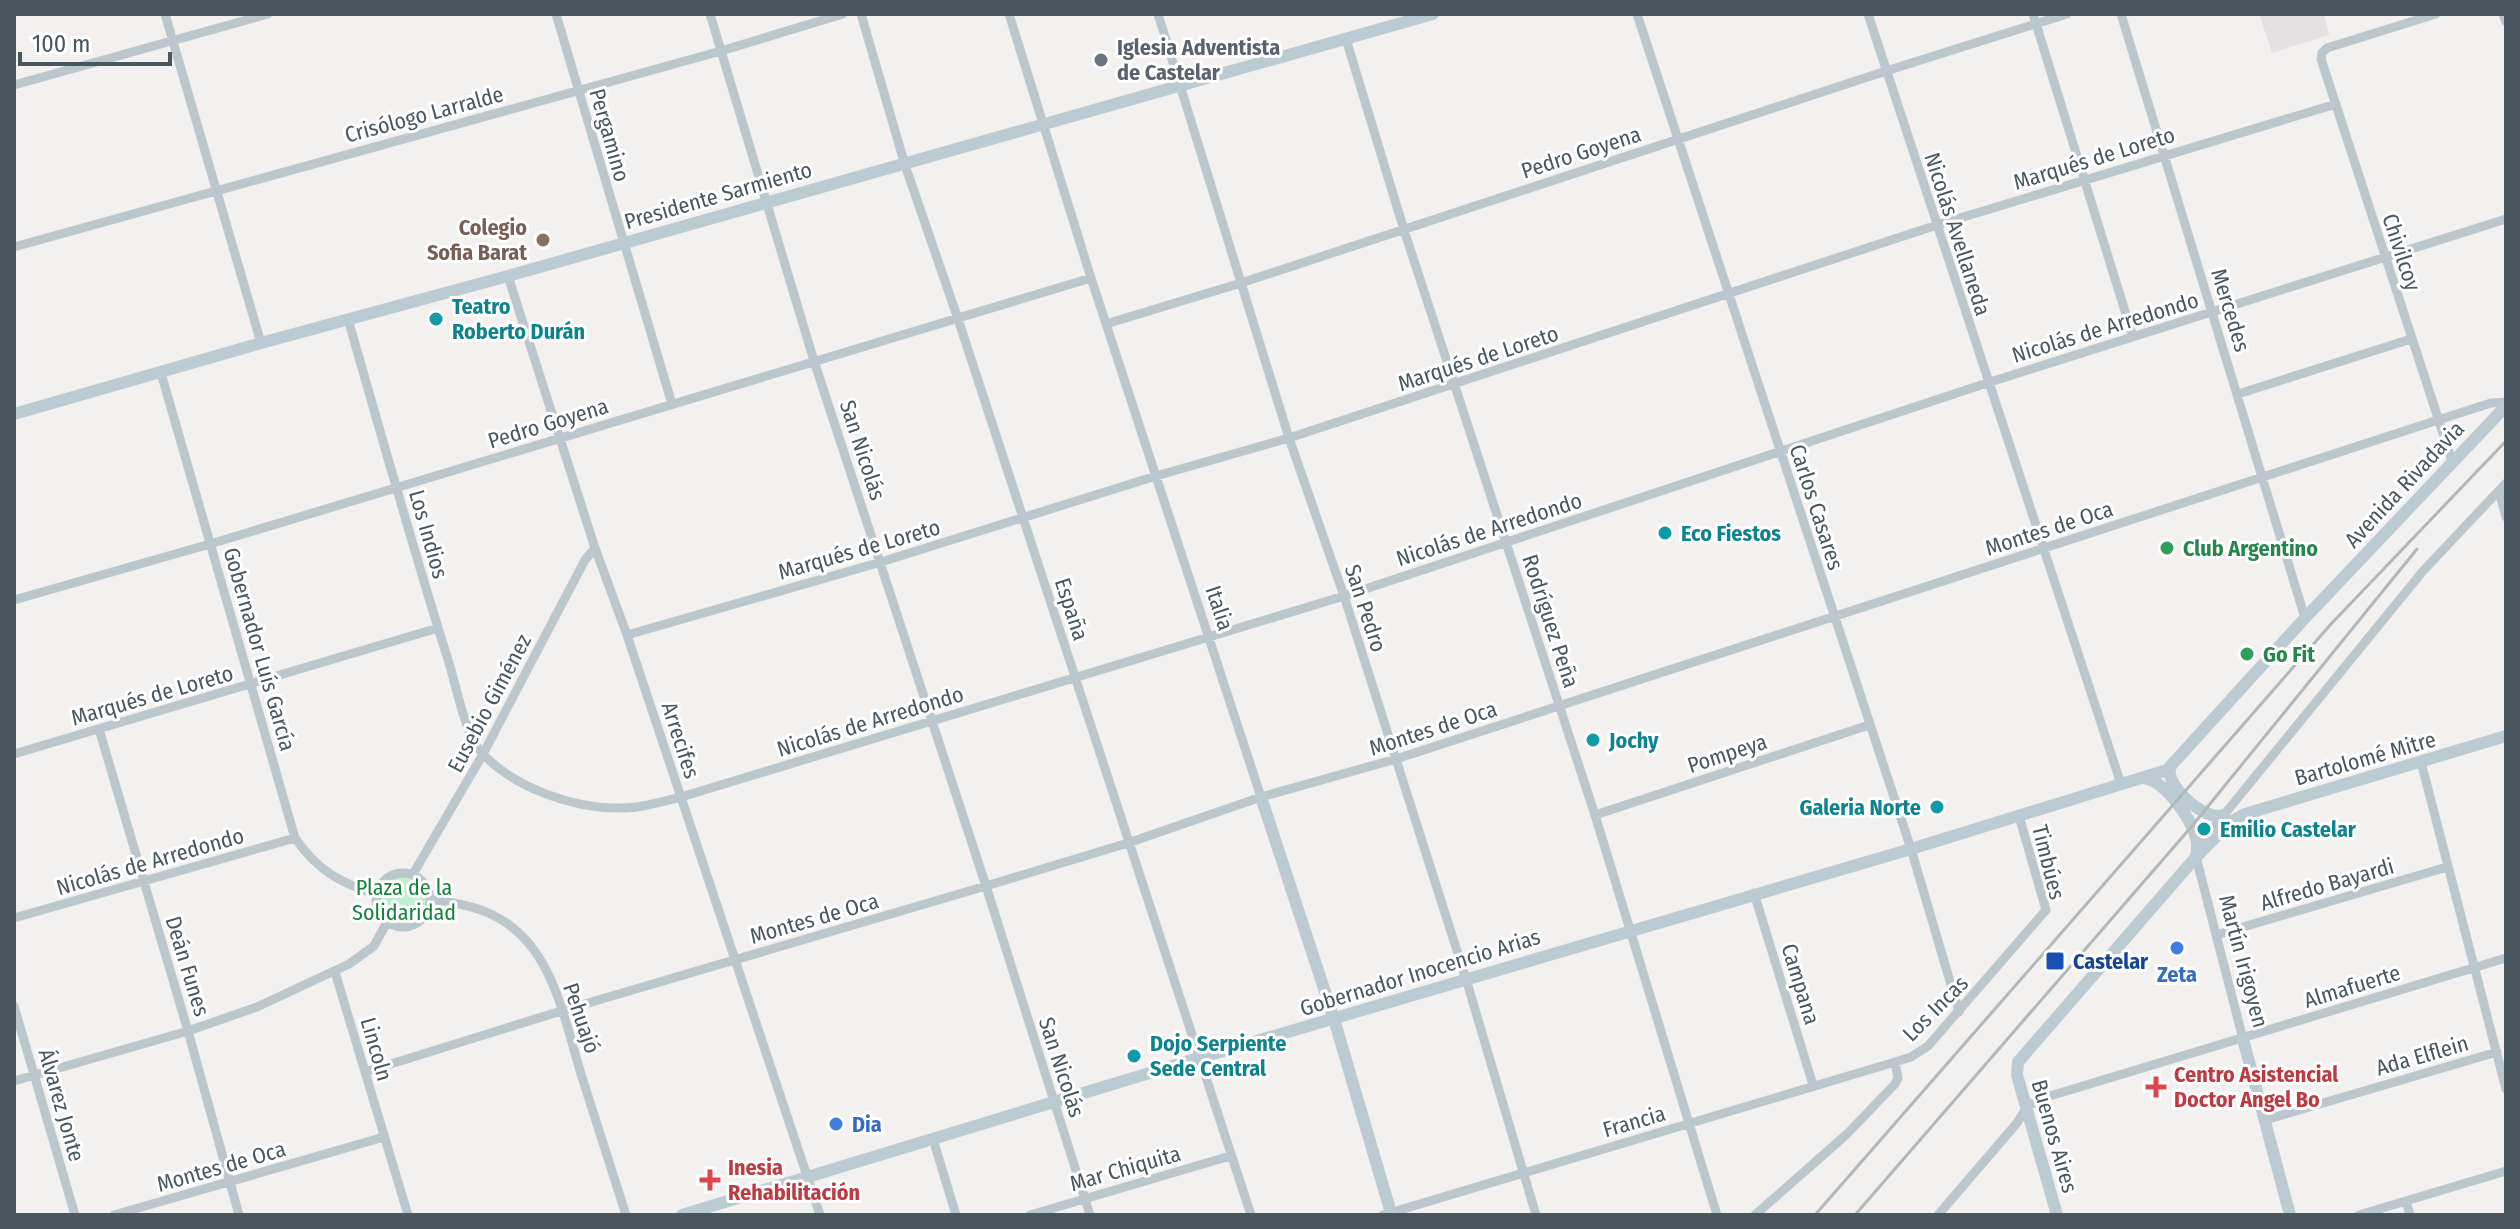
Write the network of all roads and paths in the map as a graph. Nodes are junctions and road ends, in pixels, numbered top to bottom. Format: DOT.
graph roads {
  1 [pos="165,14"];
  2 [pos="268,14"];
  3 [pos="556,14"];
  4 [pos="710,14"];
  5 [pos="843,14"];
  6 [pos="861,14"];
  7 [pos="1009,14"];
  8 [pos="1158,14"];
  9 [pos="1433,14"];
  10 [pos="1637,14"];
  11 [pos="1868,14"];
  12 [pos="2067,14"];
  13 [pos="2121,14"];
  14 [pos="2436,14"];
  15 [pos="2503,14"];
  16 [pos="2035,18"];
  17 [pos="1395,19"];
  18 [pos="2506,22"];
  19 [pos="1346,39"];
  20 [pos="172,41"];
  21 [pos="721,51"];
  22 [pos="1886,71"];
  23 [pos="14,85"];
  24 [pos="1179,86"];
  25 [pos="579,90"];
  26 [pos="2336,104"];
  27 [pos="1042,125"];
  28 [pos="1677,139"];
  29 [pos="2164,156"];
  30 [pos="905,165"];
  31 [pos="2085,180"];
  32 [pos="216,189"];
  33 [pos="766,202"];
  34 [pos="2506,219"];
  35 [pos="1937,225"];
  36 [pos="1404,230"];
  37 [pos="623,242"];
  38 [pos="14,247"];
  39 [pos="2385,258"];
  40 [pos="508,276"];
  41 [pos="1091,278"];
  42 [pos="1241,283"];
  43 [pos="1728,295"];
  44 [pos="2213,312"];
  45 [pos="348,319"];
  46 [pos="958,319"];
  47 [pos="1106,324"];
  48 [pos="2133,337"];
  49 [pos="2411,339"];
  50 [pos="261,343"];
  51 [pos="814,361"];
  52 [pos="161,373"];
  53 [pos="1987,383"];
  54 [pos="1454,385"];
  55 [pos="2238,394"];
  56 [pos="672,404"];
  57 [pos="2506,404"];
  58 [pos="14,414"];
  59 [pos="2438,420"];
  60 [pos="1289,438"];
  61 [pos="559,439"];
  62 [pos="1779,451"];
  63 [pos="2452,461"];
  64 [pos="1156,476"];
  65 [pos="2262,477"];
  66 [pos="397,487"];
  67 [pos="2502,487"];
  68 [pos="2506,517"];
  69 [pos="1023,518"];
  70 [pos="1506,543"];
  71 [pos="210,544"];
  72 [pos="595,548"];
  73 [pos="2042,549"];
  74 [pos="881,562"];
  75 [pos="1344,596"];
  76 [pos="14,600"];
  77 [pos="1833,617"];
  78 [pos="2305,618"];
  79 [pos="438,628"];
  80 [pos="627,635"];
  81 [pos="1207,635"];
  82 [pos="1075,678"];
  83 [pos="252,684"];
  84 [pos="1560,706"];
  85 [pos="933,720"];
  86 [pos="1869,725"];
  87 [pos="99,729"];
  88 [pos="2506,736"];
  89 [pos="14,754"];
  90 [pos="483,754"];
  91 [pos="1396,759"];
  92 [pos="2421,762"];
  93 [pos="2170,769"];
  94 [pos="2144,778"];
  95 [pos="2121,784"];
  96 [pos="681,797"];
  97 [pos="1261,797"];
  98 [pos="1595,815"];
  99 [pos="2019,816"];
  100 [pos="2230,816"];
  101 [pos="295,838"];
  102 [pos="1128,843"];
  103 [pos="1911,849"];
  104 [pos="2196,857"];
  105 [pos="2447,867"];
  106 [pos="413,874"];
  107 [pos="144,882"];
  108 [pos="986,886"];
  109 [pos="1754,893"];
  110 [pos="377,895"];
  111 [pos="430,899"];
  112 [pos="2042,917"];
  113 [pos="14,918"];
  114 [pos="387,922"];
  115 [pos="1631,930"];
  116 [pos="2216,935"];
  117 [pos="2506,958"];
  118 [pos="735,960"];
  119 [pos="2474,968"];
  120 [pos="335,972"];
  121 [pos="1466,979"];
  122 [pos="14,1006"];
  123 [pos="561,1011"];
  124 [pos="1959,1012"];
  125 [pos="1334,1019"];
  126 [pos="188,1031"];
  127 [pos="2243,1039"];
  128 [pos="2497,1052"];
  129 [pos="1199,1058"];
  130 [pos="1895,1062"];
  131 [pos="365,1072"];
  132 [pos="34,1076"];
  133 [pos="14,1081"];
  134 [pos="1813,1085"];
  135 [pos="2506,1089"];
  136 [pos="1054,1102"];
  137 [pos="2027,1107"];
  138 [pos="2265,1120"];
  139 [pos="1690,1124"];
  140 [pos="384,1137"];
  141 [pos="933,1139"];
  142 [pos="1230,1156"];
  143 [pos="2506,1171"];
  144 [pos="1523,1172"];
  145 [pos="808,1177"];
  146 [pos="230,1183"];
  147 [pos="1085,1199"];
  148 [pos="2406,1201"];
  149 [pos="703,1212"];
  150 [pos="1388,1214"];
  151 [pos="75,1215"];
  152 [pos="114,1215"];
  153 [pos="239,1215"];
  154 [pos="408,1215"];
  155 [pos="626,1215"];
  156 [pos="682,1215"];
  157 [pos="820,1215"];
  158 [pos="956,1215"];
  159 [pos="1030,1215"];
  160 [pos="1090,1215"];
  161 [pos="1251,1215"];
  162 [pos="1536,1215"];
  163 [pos="1717,1215"];
  164 [pos="1755,1215"];
  165 [pos="1938,1215"];
  166 [pos="2057,1215"];
  167 [pos="2290,1215"];
  168 [pos="2359,1215"];
  169 [pos="2410,1215"];
  1 -- 20 [label="street"];
  2 -- 20 [label="street"];
  3 -- 25 [label="street, Pergamino"];
  4 -- 21 [label="street, San Nicolás"];
  5 -- 21 [label="street, Crisólogo Larralde"];
  6 -- 30 [label="street, España"];
  7 -- 27 [label="street, Italia"];
  8 -- 24 [label="street, San Pedro"];
  9 -- 17 [label="street, Presidente Sarmiento"];
  10 -- 28 [label="street, Carlos Casares"];
  11 -- 22 [label="street, Nicolás Avellaneda"];
  12 -- 16 [label="street, Pedro Goyena"];
  13 -- 29 [label="street, Mercedes"];
  14 -- 26 [label="street, Chivilcoy"];
  15 -- 18 [label="street"];
  16 -- 22 [label="street, Pedro Goyena"];
  16 -- 31 [label="street"];
  17 -- 19 [label="street, Presidente Sarmiento"];
  19 -- 24 [label="street, Presidente Sarmiento"];
  19 -- 36 [label="street, Rodríguez Peña"];
  20 -- 23 [label="street"];
  20 -- 32 [label="street"];
  21 -- 25 [label="street, Crisólogo Larralde"];
  21 -- 33 [label="street, San Nicolás"];
  22 -- 28 [label="street, Pedro Goyena"];
  22 -- 35 [label="street, Nicolás Avellaneda"];
  24 -- 27 [label="street, Presidente Sarmiento"];
  24 -- 42 [label="street, San Pedro"];
  25 -- 32 [label="street, Crisólogo Larralde"];
  25 -- 37 [label="street, Pergamino"];
  26 -- 29 [label="street, Marqués de Loreto"];
  26 -- 39 [label="street, Chivilcoy"];
  27 -- 30 [label="street, Presidente Sarmiento"];
  27 -- 41 [label="street, Italia"];
  28 -- 36 [label="street, Pedro Goyena"];
  28 -- 43 [label="street, Carlos Casares"];
  29 -- 31 [label="street, Marqués de Loreto"];
  29 -- 44 [label="street, Mercedes"];
  30 -- 33 [label="street, Presidente Sarmiento"];
  30 -- 46 [label="street, España"];
  31 -- 35 [label="street, Marqués de Loreto"];
  31 -- 48 [label="street"];
  32 -- 38 [label="street, Crisólogo Larralde"];
  32 -- 50 [label="street"];
  33 -- 37 [label="street, Presidente Sarmiento"];
  33 -- 51 [label="street, San Nicolás"];
  34 -- 39 [label="street, Nicolás de Arredondo"];
  35 -- 43 [label="street, Marqués de Loreto"];
  35 -- 53 [label="street, Nicolás Avellaneda"];
  36 -- 42 [label="street, Pedro Goyena"];
  36 -- 54 [label="street, Rodríguez Peña"];
  37 -- 40 [label="street, Presidente Sarmiento"];
  37 -- 56 [label="street, Pergamino"];
  39 -- 44 [label="street, Nicolás de Arredondo"];
  39 -- 49 [label="street, Chivilcoy"];
  40 -- 45 [label="street, Presidente Sarmiento"];
  40 -- 61 [label="street, Arrecifes"];
  41 -- 46 [label="street, Pedro Goyena"];
  41 -- 47 [label="street, Italia"];
  42 -- 47 [label="street, Pedro Goyena"];
  42 -- 60 [label="street, San Pedro"];
  43 -- 54 [label="street, Marqués de Loreto"];
  43 -- 62 [label="street, Carlos Casares"];
  44 -- 48 [label="street, Nicolás de Arredondo"];
  44 -- 55 [label="street, Mercedes"];
  45 -- 50 [label="street, Presidente Sarmiento"];
  45 -- 66 [label="street, Los Indios"];
  46 -- 51 [label="street, Pedro Goyena"];
  46 -- 69 [label="street, España"];
  47 -- 64 [label="street, Italia"];
  48 -- 53 [label="street, Nicolás de Arredondo"];
  49 -- 55 [label="street"];
  49 -- 59 [label="street, Chivilcoy"];
  50 -- 52 [label="street, Presidente Sarmiento"];
  51 -- 56 [label="street, Pedro Goyena"];
  51 -- 74 [label="street, San Nicolás"];
  52 -- 58 [label="street, Presidente Sarmiento"];
  52 -- 71 [label="street, Gobernador Luís García"];
  53 -- 62 [label="street, Nicolás de Arredondo"];
  53 -- 73 [label="street, Nicolás Avellaneda"];
  54 -- 60 [label="street, Marqués de Loreto"];
  54 -- 70 [label="street, Rodríguez Peña"];
  55 -- 65 [label="street, Mercedes"];
  56 -- 61 [label="street, Pedro Goyena"];
  57 -- 59 [label="street, Montes de Oca"];
  57 -- 63 [label="street, Avenida Rivadavia"];
  59 -- 63 [label="street, Chivilcoy"];
  59 -- 65 [label="street, Montes de Oca"];
  60 -- 64 [label="street, Marqués de Loreto"];
  60 -- 75 [label="street, San Pedro"];
  61 -- 66 [label="street, Pedro Goyena"];
  61 -- 72 [label="street, Arrecifes"];
  62 -- 70 [label="street, Nicolás de Arredondo"];
  62 -- 77 [label="street, Carlos Casares"];
  63 -- 78 [label="street, Avenida Rivadavia"];
  64 -- 69 [label="street, Marqués de Loreto"];
  64 -- 81 [label="street, Italia"];
  65 -- 73 [label="street, Montes de Oca"];
  65 -- 78 [label="street, Mercedes"];
  66 -- 71 [label="street, Pedro Goyena"];
  66 -- 79 [label="street, Los Indios"];
  67 -- 68 [label="street"];
  67 -- 100 [label="street"];
  69 -- 74 [label="street, Marqués de Loreto"];
  69 -- 82 [label="street, España"];
  70 -- 75 [label="street, Nicolás de Arredondo"];
  70 -- 84 [label="street, Rodríguez Peña"];
  71 -- 76 [label="street, Pedro Goyena"];
  71 -- 83 [label="street, Gobernador Luís García"];
  72 -- 80 [label="street, Arrecifes"];
  72 -- 90 [label="street, Eusebio Giménez"];
  73 -- 77 [label="street, Montes de Oca"];
  73 -- 95 [label="street, Nicolás Avellaneda"];
  74 -- 80 [label="street, Marqués de Loreto"];
  74 -- 85 [label="street, San Nicolás"];
  75 -- 81 [label="street, Nicolás de Arredondo"];
  75 -- 91 [label="street, San Pedro"];
  77 -- 84 [label="street, Montes de Oca"];
  77 -- 86 [label="street, Carlos Casares"];
  78 -- 93 [label="street, Avenida Rivadavia"];
  79 -- 83 [label="street, Marqués de Loreto"];
  79 -- 90 [label="street, Los Indios"];
  80 -- 96 [label="street, Arrecifes"];
  81 -- 82 [label="street, Nicolás de Arredondo"];
  81 -- 97 [label="street, Italia"];
  82 -- 85 [label="street, Nicolás de Arredondo"];
  82 -- 102 [label="street, España"];
  83 -- 87 [label="street, Marqués de Loreto"];
  83 -- 101 [label="street, Gobernador Luís García"];
  84 -- 91 [label="street, Montes de Oca"];
  84 -- 98 [label="street, Rodríguez Peña"];
  85 -- 96 [label="street, Nicolás de Arredondo"];
  85 -- 108 [label="street, San Nicolás"];
  86 -- 98 [label="street, Pompeya"];
  86 -- 103 [label="street, Carlos Casares"];
  87 -- 89 [label="street, Marqués de Loreto"];
  87 -- 107 [label="street, Deán Funes"];
  88 -- 92 [label="street, Bartolomé Mitre"];
  90 -- 96 [label="street, Nicolás de Arredondo"];
  90 -- 106 [label="street, Eusebio Giménez"];
  91 -- 97 [label="street, Montes de Oca"];
  91 -- 121 [label="street, San Pedro"];
  92 -- 100 [label="street, Bartolomé Mitre"];
  92 -- 105 [label="street"];
  93 -- 94 [label="street, Gobernador Inocencio Arias"];
  93 -- 100 [label="street"];
  94 -- 95 [label="street, Gobernador Inocencio Arias"];
  94 -- 104 [label="street"];
  95 -- 99 [label="street, Gobernador Inocencio Arias"];
  96 -- 118 [label="street, Arrecifes"];
  97 -- 102 [label="street, Montes de Oca"];
  97 -- 125 [label="street, Italia"];
  98 -- 115 [label="street, Rodríguez Peña"];
  99 -- 103 [label="street, Gobernador Inocencio Arias"];
  99 -- 112 [label="street, Timbúes"];
  100 -- 104 [label="street"];
  101 -- 107 [label="street, Nicolás de Arredondo"];
  101 -- 110 [label="street, Gobernador Luís García"];
  102 -- 108 [label="street, Montes de Oca"];
  102 -- 129 [label="street, España"];
  103 -- 109 [label="street, Gobernador Inocencio Arias"];
  103 -- 124 [label="street, Carlos Casares"];
  104 -- 116 [label="street, Martín Irigoyen"];
  104 -- 137 [label="street, Buenos Aires"];
  105 -- 116 [label="street, Alfredo Bayardi"];
  105 -- 119 [label="street"];
  106 -- 110 [label="street"];
  106 -- 111 [label="street"];
  107 -- 113 [label="street, Nicolás de Arredondo"];
  107 -- 126 [label="street, Deán Funes"];
  108 -- 118 [label="street, Montes de Oca"];
  108 -- 136 [label="street, San Nicolás"];
  109 -- 115 [label="street, Gobernador Inocencio Arias"];
  109 -- 134 [label="street, Campana"];
  110 -- 114 [label="street"];
  111 -- 114 [label="street"];
  111 -- 123 [label="street, Pehuajó"];
  112 -- 124 [label="street, Los Incas"];
  114 -- 120 [label="street"];
  115 -- 121 [label="street, Gobernador Inocencio Arias"];
  115 -- 139 [label="street, Rodríguez Peña"];
  116 -- 127 [label="street, Martín Irigoyen"];
  117 -- 119 [label="street, Almafuerte"];
  118 -- 123 [label="street, Montes de Oca"];
  118 -- 145 [label="street, Arrecifes"];
  119 -- 127 [label="street, Almafuerte"];
  119 -- 128 [label="street"];
  120 -- 126 [label="street"];
  120 -- 131 [label="street, Lincoln"];
  121 -- 125 [label="street, Gobernador Inocencio Arias"];
  121 -- 144 [label="street, San Pedro"];
  122 -- 132 [label="street, Álvarez Jonte"];
  123 -- 131 [label="street, Montes de Oca"];
  123 -- 155 [label="street, Pehuajó"];
  124 -- 130 [label="street, Los Incas"];
  125 -- 129 [label="street, Gobernador Inocencio Arias"];
  125 -- 150 [label="street, Italia"];
  126 -- 132 [label="street"];
  126 -- 146 [label="street, Deán Funes"];
  127 -- 137 [label="street, Almafuerte"];
  127 -- 138 [label="street, Martín Irigoyen"];
  128 -- 135 [label="street"];
  128 -- 138 [label="street, Ada Elflein"];
  129 -- 136 [label="street, Gobernador Inocencio Arias"];
  129 -- 142 [label="street, España"];
  130 -- 134 [label="street, Francia"];
  130 -- 164 [label="street, Los Incas"];
  131 -- 140 [label="street, Lincoln"];
  132 -- 133 [label="street"];
  132 -- 151 [label="street, Álvarez Jonte"];
  134 -- 139 [label="street, Francia"];
  136 -- 141 [label="street, Gobernador Inocencio Arias"];
  136 -- 147 [label="street, San Nicolás"];
  137 -- 165 [label="street"];
  137 -- 166 [label="street, Buenos Aires"];
  138 -- 167 [label="street, Martín Irigoyen"];
  139 -- 144 [label="street, Francia"];
  139 -- 163 [label="street, Rodríguez Peña"];
  140 -- 146 [label="street, Montes de Oca"];
  140 -- 154 [label="street, Lincoln"];
  141 -- 145 [label="street, Gobernador Inocencio Arias"];
  141 -- 158 [label="street"];
  142 -- 147 [label="street, Mar Chiquita"];
  142 -- 161 [label="street, España"];
  143 -- 148 [label="street"];
  144 -- 150 [label="street, Francia"];
  144 -- 162 [label="street, San Pedro"];
  145 -- 149 [label="street, Gobernador Inocencio Arias"];
  145 -- 157 [label="street, Arrecifes"];
  146 -- 152 [label="street, Montes de Oca"];
  146 -- 153 [label="street, Deán Funes"];
  147 -- 159 [label="street, Mar Chiquita"];
  147 -- 160 [label="street, San Nicolás"];
  148 -- 168 [label="street"];
  148 -- 169 [label="street"];
  149 -- 156 [label="street, Gobernador Inocencio Arias"];
}
